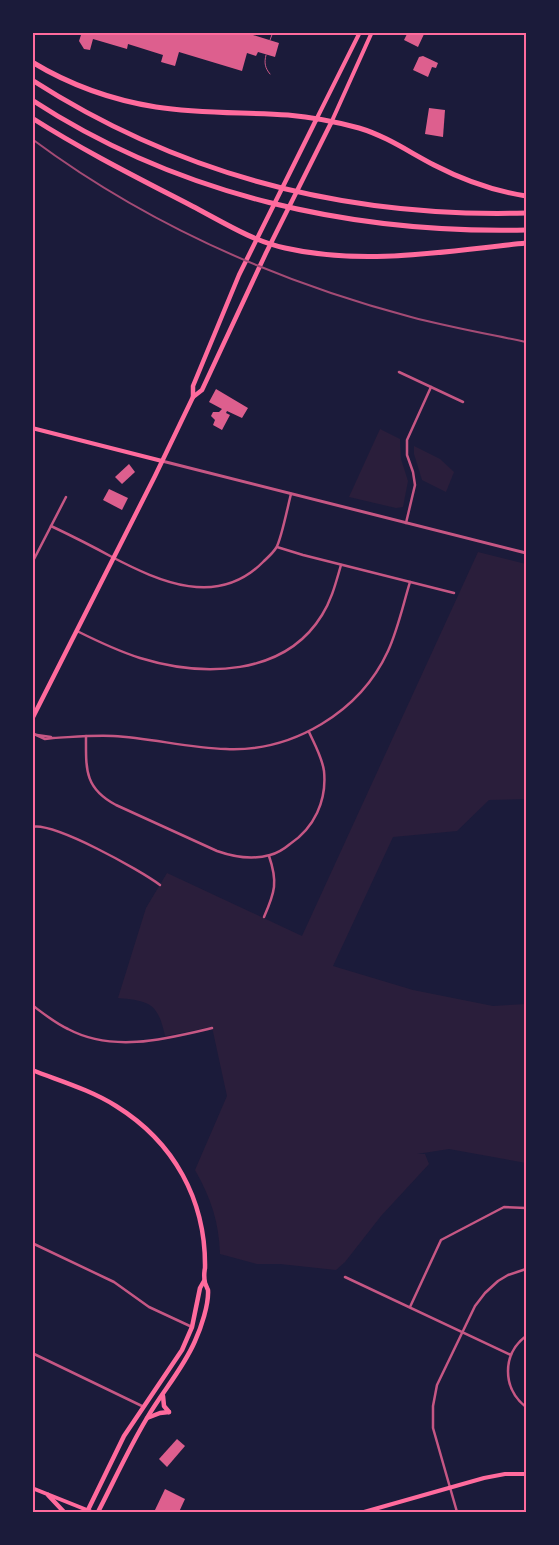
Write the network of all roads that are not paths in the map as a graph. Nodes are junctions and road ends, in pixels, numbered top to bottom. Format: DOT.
graph roads {
  1 [pos="273,32"];
  2 [pos="360,32"];
  3 [pos="372,32"];
  4 [pos="270,40"];
  5 [pos="266,55"];
  6 [pos="32,62"];
  7 [pos="270,74"];
  8 [pos="32,80"];
  9 [pos="32,100"];
  10 [pos="32,118"];
  11 [pos="316,120"];
  12 [pos="331,122"];
  13 [pos="526,196"];
  14 [pos="526,213"];
  15 [pos="526,230"];
  16 [pos="257,238"];
  17 [pos="271,243"];
  18 [pos="526,243"];
  19 [pos="399,372"];
  20 [pos="431,388"];
  21 [pos="193,397"];
  22 [pos="463,402"];
  23 [pos="32,428"];
  24 [pos="162,461"];
  25 [pos="291,494"];
  26 [pos="66,496"];
  27 [pos="406,523"];
  28 [pos="51,526"];
  29 [pos="277,547"];
  30 [pos="526,553"];
  31 [pos="114,558"];
  32 [pos="32,563"];
  33 [pos="341,565"];
  34 [pos="410,582"];
  35 [pos="454,593"];
  36 [pos="76,631"];
  37 [pos="32,719"];
  38 [pos="309,732"];
  39 [pos="32,733"];
  40 [pos="86,736"];
  41 [pos="32,827"];
  42 [pos="269,856"];
  43 [pos="160,885"];
  44 [pos="264,917"];
  45 [pos="32,1005"];
  46 [pos="212,1028"];
  47 [pos="32,1070"];
  48 [pos="526,1208"];
  49 [pos="32,1243"];
  50 [pos="526,1269"];
  51 [pos="345,1277"];
  52 [pos="204,1281"];
  53 [pos="410,1307"];
  54 [pos="192,1327"];
  55 [pos="462,1332"];
  56 [pos="526,1336"];
  57 [pos="32,1353"];
  58 [pos="511,1355"];
  59 [pos="163,1393"];
  60 [pos="526,1406"];
  61 [pos="144,1407"];
  62 [pos="147,1418"];
  63 [pos="526,1474"];
  64 [pos="450,1487"];
  65 [pos="32,1488"];
  66 [pos="48,1495"];
  67 [pos="64,1512"];
  68 [pos="89,1512"];
  69 [pos="98,1512"];
  70 [pos="364,1512"];
  71 [pos="457,1512"];
  1 -- 4 [label="lane"];
  2 -- 11 [label="main road"];
  3 -- 12 [label="main road"];
  5 -- 7 [label="lane"];
  6 -- 11 [label="highway"];
  8 -- 14 [label="highway"];
  9 -- 15 [label="highway"];
  10 -- 16 [label="highway"];
  11 -- 12 [label="highway"];
  11 -- 16 [label="highway"];
  12 -- 13 [label="highway"];
  12 -- 17 [label="highway"];
  16 -- 17 [label="highway"];
  16 -- 21 [label="highway"];
  17 -- 18 [label="highway"];
  17 -- 21 [label="highway"];
  19 -- 20 [label="street"];
  20 -- 22 [label="street"];
  20 -- 27 [label="street"];
  21 -- 24 [label="highway"];
  23 -- 24 [label="main road"];
  24 -- 25 [label="street"];
  24 -- 31 [label="highway"];
  25 -- 27 [label="street"];
  25 -- 29 [label="street"];
  26 -- 28 [label="street"];
  27 -- 30 [label="street"];
  28 -- 31 [label="street"];
  28 -- 32 [label="street"];
  29 -- 31 [label="street"];
  29 -- 33 [label="street"];
  31 -- 36 [label="highway"];
  33 -- 34 [label="street"];
  33 -- 36 [label="street"];
  34 -- 35 [label="street"];
  34 -- 38 [label="street"];
  36 -- 37 [label="highway"];
  38 -- 40 [label="street"];
  38 -- 42 [label="street"];
  39 -- 40 [label="street"];
  40 -- 42 [label="street"];
  41 -- 43 [label="street"];
  42 -- 44 [label="street"];
  45 -- 46 [label="street"];
  47 -- 52 [label="highway"];
  48 -- 53 [label="street"];
  49 -- 54 [label="street"];
  50 -- 55 [label="street"];
  51 -- 53 [label="street"];
  52 -- 54 [label="highway"];
  52 -- 59 [label="highway"];
  53 -- 55 [label="street"];
  54 -- 61 [label="highway"];
  55 -- 58 [label="street"];
  55 -- 64 [label="street"];
  56 -- 58 [label="street"];
  57 -- 61 [label="street"];
  58 -- 60 [label="street"];
  59 -- 62 [label="highway"];
  59 -- 62 [label="highway"];
  61 -- 68 [label="highway"];
  62 -- 69 [label="highway"];
  63 -- 64 [label="main road"];
  64 -- 70 [label="main road"];
  64 -- 71 [label="street"];
  65 -- 66 [label="main road"];
  66 -- 67 [label="highway"];
  66 -- 68 [label="main road"];
}
